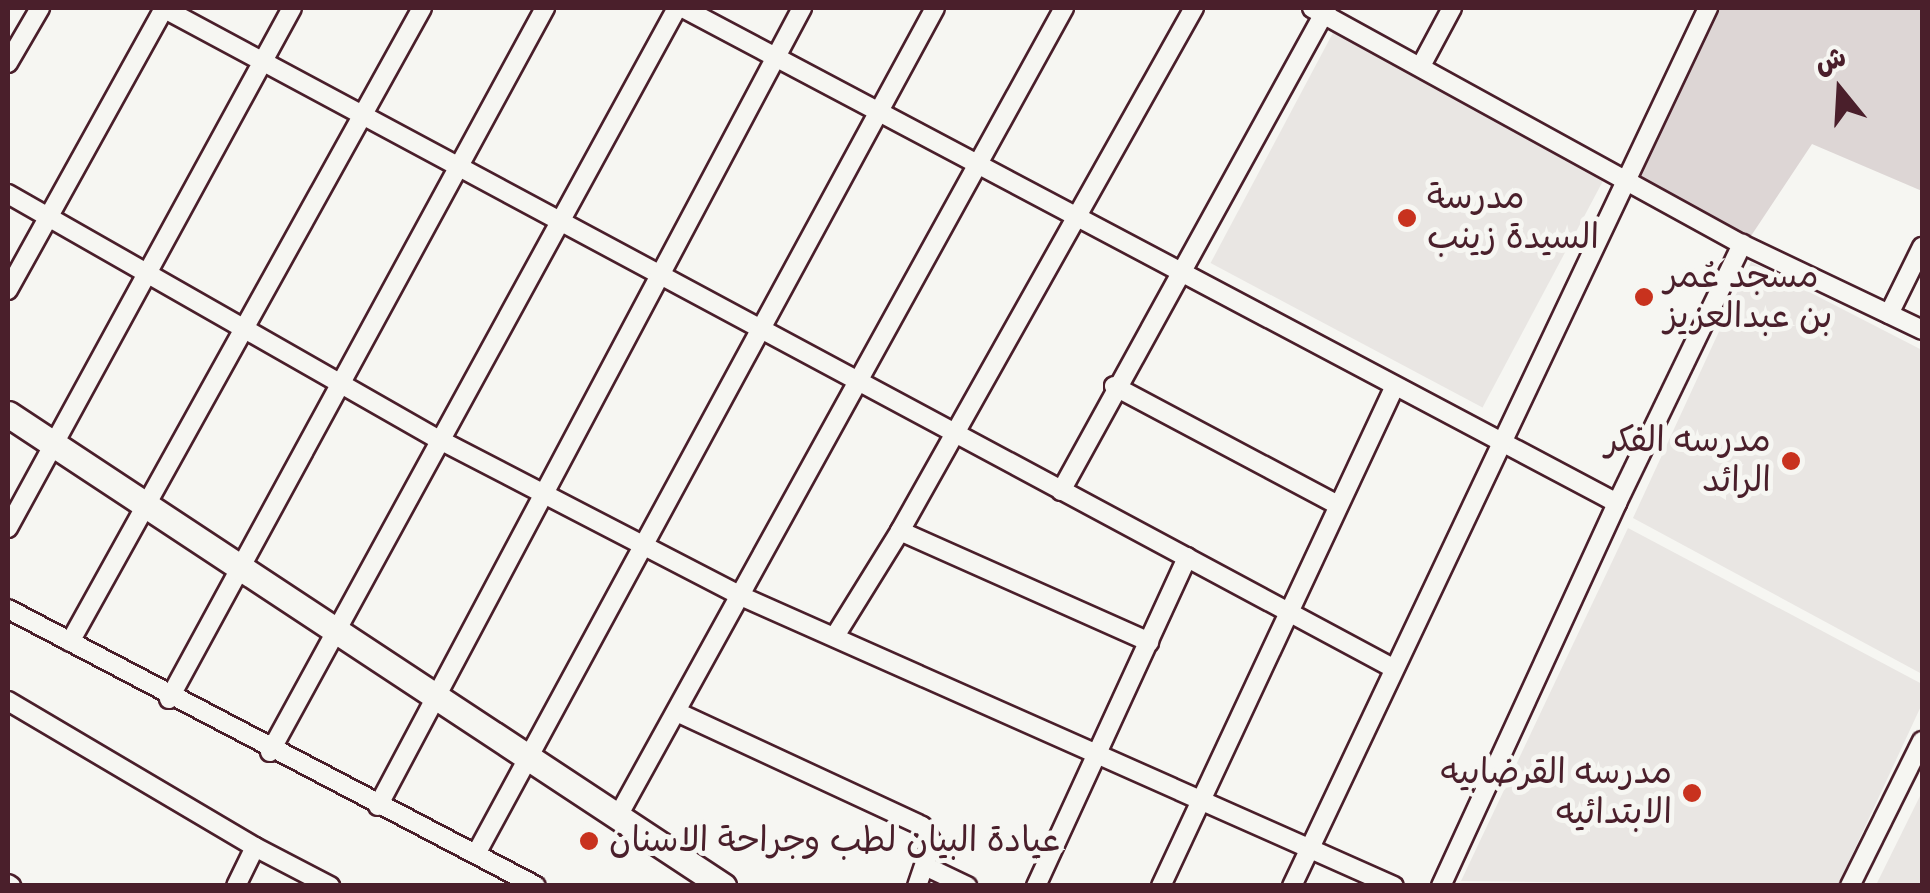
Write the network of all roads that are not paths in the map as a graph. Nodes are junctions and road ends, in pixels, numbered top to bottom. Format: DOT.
graph roads {
  1 [pos="40,8"];
  2 [pos="163,8"];
  3 [pos="292,8"];
  4 [pos="422,8"];
  5 [pos="545,8"];
  6 [pos="680,8"];
  7 [pos="802,8"];
  8 [pos="935,8"];
  9 [pos="1064,8"];
  10 [pos="1194,8"];
  11 [pos="1452,8"];
  12 [pos="1708,8"];
  13 [pos="1320,10"];
  14 [pos="772,60"];
  15 [pos="262,62"];
  16 [pos="8,64"];
  17 [pos="1422,64"];
  18 [pos="881,112"];
  19 [pos="364,115"];
  20 [pos="978,166"];
  21 [pos="460,167"];
  22 [pos="1621,176"];
  23 [pos="8,194"];
  24 [pos="48,219"];
  25 [pos="1075,220"];
  26 [pos="558,223"];
  27 [pos="1742,244"];
  28 [pos="1922,246"];
  29 [pos="657,272"];
  30 [pos="1178,272"];
  31 [pos="146,276"];
  32 [pos="8,290"];
  33 [pos="1889,314"];
  34 [pos="243,328"];
  35 [pos="761,330"];
  36 [pos="1922,330"];
  37 [pos="343,384"];
  38 [pos="863,384"];
  39 [pos="1114,386"];
  40 [pos="1392,390"];
  41 [pos="8,414"];
  42 [pos="957,437"];
  43 [pos="438,439"];
  44 [pos="1498,444"];
  45 [pos="56,446"];
  46 [pos="1061,490"];
  47 [pos="544,494"];
  48 [pos="1618,502"];
  49 [pos="151,506"];
  50 [pos="1338,506"];
  51 [pos="8,528"];
  52 [pos="900,531"];
  53 [pos="643,546"];
  54 [pos="1187,557"];
  55 [pos="242,565"];
  56 [pos="743,597"];
  57 [pos="8,609"];
  58 [pos="1288,611"];
  59 [pos="337,626"];
  60 [pos="835,636"];
  61 [pos="70,642"];
  62 [pos="1149,642"];
  63 [pos="1393,668"];
  64 [pos="435,690"];
  65 [pos="169,699"];
  66 [pos="8,700"];
  67 [pos="679,713"];
  68 [pos="1922,742"];
  69 [pos="270,752"];
  70 [pos="1097,755"];
  71 [pos="529,756"];
  72 [pos="1202,797"];
  73 [pos="378,806"];
  74 [pos="618,816"];
  75 [pos="1311,846"];
  76 [pos="254,847"];
  77 [pos="476,854"];
  78 [pos="926,866"];
  79 [pos="236,886"];
  80 [pos="330,886"];
  81 [pos="536,886"];
  82 [pos="723,886"];
  83 [pos="917,886"];
  84 [pos="967,886"];
  85 [pos="1036,886"];
  86 [pos="1161,886"];
  87 [pos="1292,886"];
  88 [pos="1394,886"];
  89 [pos="1442,886"];
  90 [pos="1850,886"];
  1 -- 16 [label="street"];
  2 -- 15 [label="street"];
  2 -- 24 [label="street"];
  3 -- 15 [label="street"];
  4 -- 19 [label="street"];
  5 -- 21 [label="street"];
  6 -- 14 [label="street"];
  6 -- 26 [label="street"];
  7 -- 14 [label="street"];
  8 -- 18 [label="street"];
  9 -- 20 [label="street"];
  10 -- 25 [label="street"];
  11 -- 17 [label="street"];
  12 -- 22 [label="street"];
  13 -- 17 [label="street"];
  13 -- 30 [label="street"];
  14 -- 18 [label="street"];
  14 -- 29 [label="street"];
  15 -- 19 [label="street"];
  15 -- 31 [label="street"];
  17 -- 22 [label="street"];
  18 -- 20 [label="street"];
  18 -- 35 [label="street"];
  19 -- 21 [label="street"];
  19 -- 34 [label="street"];
  20 -- 25 [label="street"];
  20 -- 38 [label="street"];
  21 -- 26 [label="street"];
  21 -- 37 [label="street"];
  22 -- 27 [label="street"];
  22 -- 44 [label="street"];
  23 -- 24 [label="street"];
  24 -- 31 [label="street"];
  24 -- 32 [label="street"];
  25 -- 30 [label="street"];
  25 -- 42 [label="street"];
  26 -- 29 [label="street"];
  26 -- 43 [label="street"];
  27 -- 33 [label="street"];
  27 -- 48 [label="street"];
  28 -- 33 [label="street"];
  29 -- 35 [label="street"];
  29 -- 47 [label="street"];
  30 -- 39 [label="street"];
  30 -- 40 [label="street"];
  31 -- 34 [label="street"];
  31 -- 45 [label="street"];
  33 -- 36 [label="street"];
  34 -- 37 [label="street"];
  34 -- 49 [label="street"];
  35 -- 38 [label="street"];
  35 -- 53 [label="street"];
  37 -- 43 [label="street"];
  37 -- 55 [label="street"];
  38 -- 42 [label="street"];
  38 -- 56 [label="street"];
  39 -- 46 [label="street"];
  39 -- 50 [label="street"];
  40 -- 44 [label="street"];
  40 -- 50 [label="street"];
  41 -- 45 [label="street"];
  42 -- 46 [label="street"];
  42 -- 52 [label="street"];
  43 -- 47 [label="street"];
  43 -- 59 [label="street"];
  44 -- 48 [label="street"];
  44 -- 63 [label="street"];
  45 -- 49 [label="street"];
  45 -- 51 [label="street"];
  46 -- 54 [label="street"];
  47 -- 53 [label="street"];
  47 -- 64 [label="street"];
  48 -- 89 [label="street"];
  49 -- 55 [label="street"];
  49 -- 61 [label="street"];
  50 -- 58 [label="street"];
  52 -- 60 [label="street"];
  52 -- 62 [label="street"];
  53 -- 56 [label="street"];
  53 -- 71 [label="street"];
  54 -- 58 [label="street"];
  54 -- 62 [label="street"];
  55 -- 59 [label="street"];
  55 -- 65 [label="street"];
  56 -- 60 [label="street"];
  56 -- 67 [label="street"];
  57 -- 61 [label="street"];
  58 -- 63 [label="street"];
  58 -- 72 [label="street"];
  59 -- 64 [label="street"];
  59 -- 69 [label="street"];
  60 -- 70 [label="street"];
  61 -- 65 [label="street"];
  62 -- 70 [label="street"];
  63 -- 75 [label="street"];
  64 -- 71 [label="street"];
  64 -- 73 [label="street"];
  65 -- 69 [label="street"];
  66 -- 76 [label="street"];
  67 -- 74 [label="street"];
  67 -- 78 [label="street"];
  68 -- 90 [label="street"];
  69 -- 73 [label="street"];
  70 -- 72 [label="street"];
  70 -- 85 [label="street"];
  71 -- 74 [label="street"];
  71 -- 77 [label="street"];
  72 -- 75 [label="street"];
  72 -- 86 [label="street"];
  73 -- 77 [label="street"];
  74 -- 82 [label="street"];
  75 -- 87 [label="street"];
  75 -- 88 [label="street"];
  76 -- 79 [label="street"];
  76 -- 80 [label="street"];
  77 -- 81 [label="street"];
  78 -- 83 [label="street"];
  78 -- 84 [label="street"];
}
